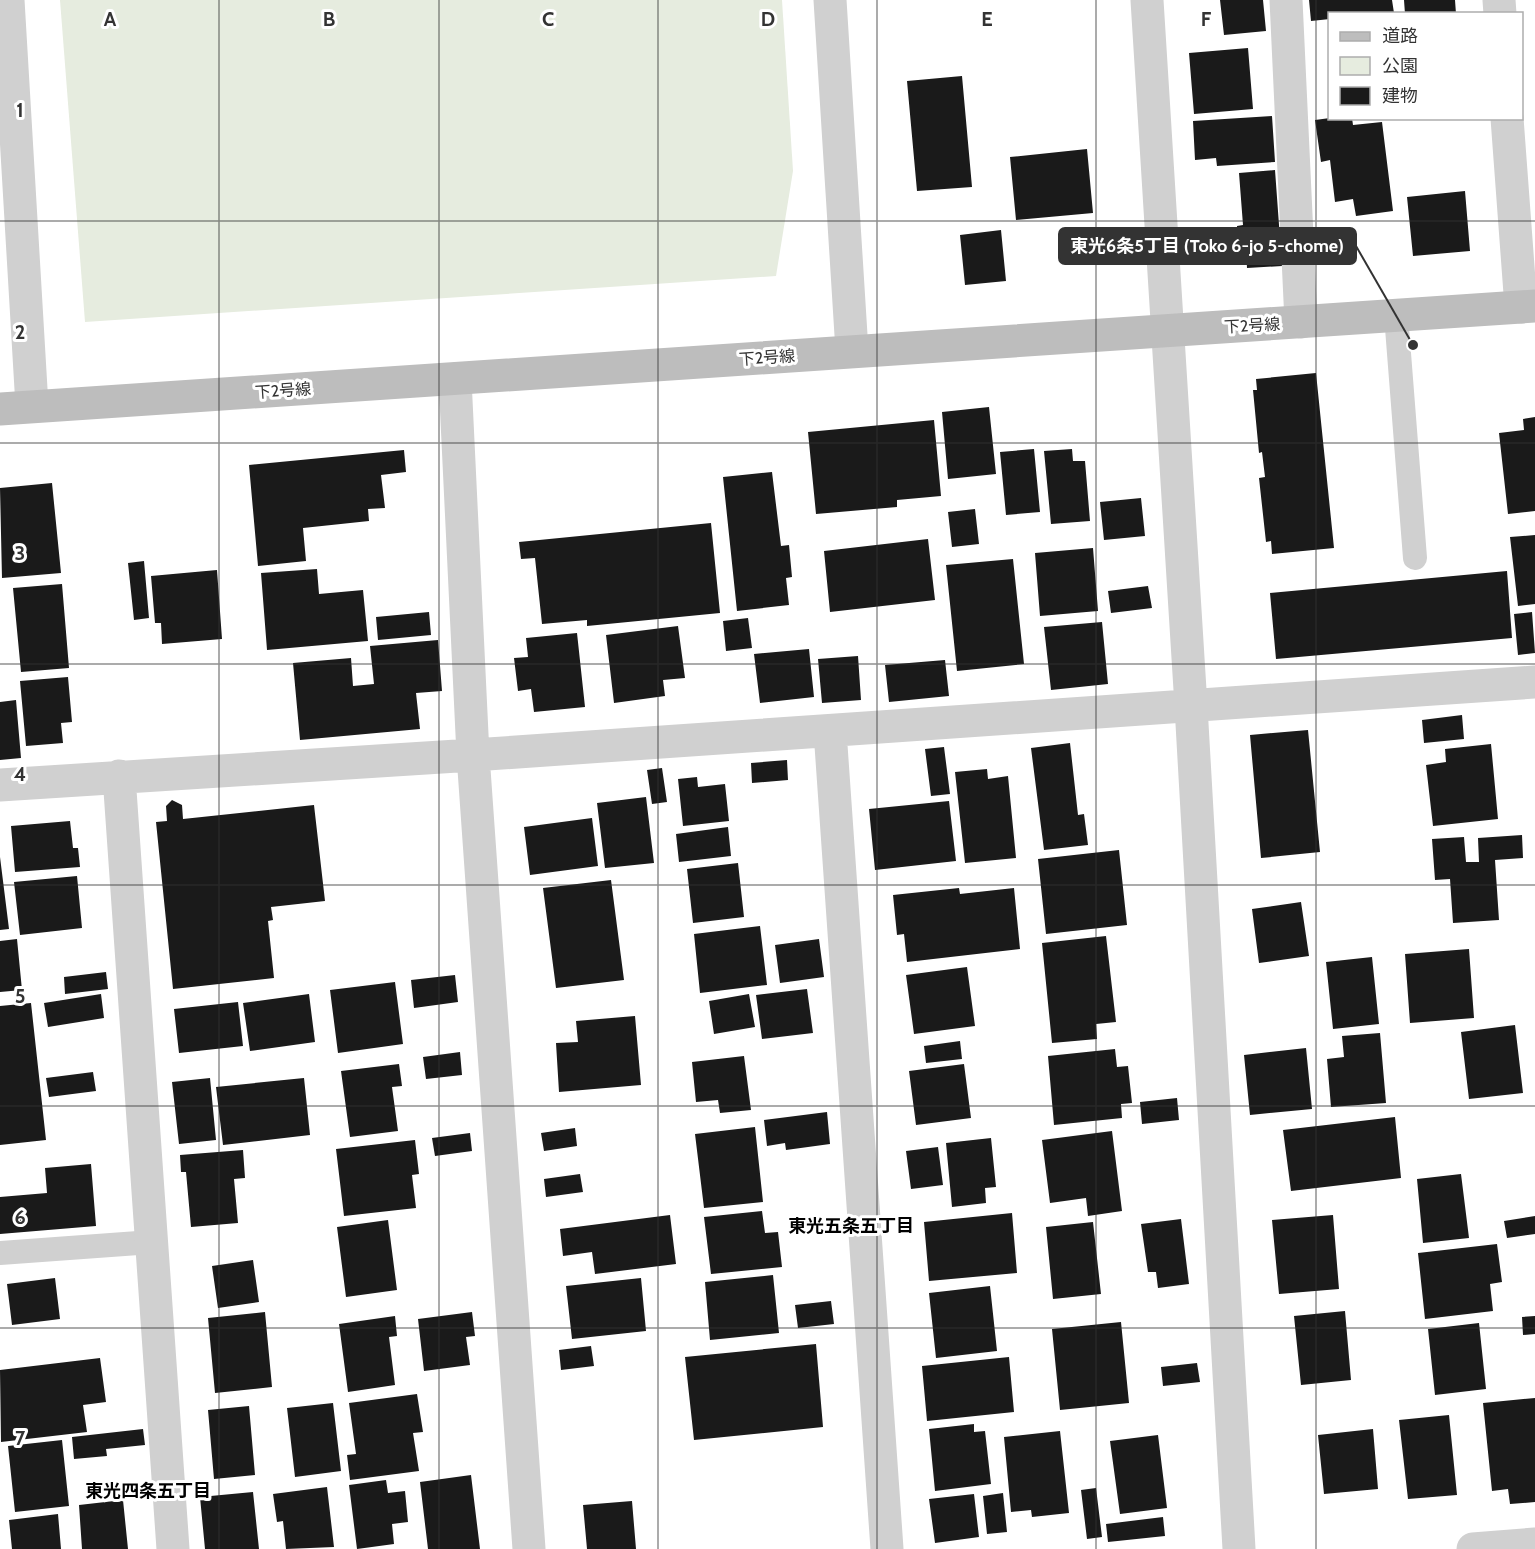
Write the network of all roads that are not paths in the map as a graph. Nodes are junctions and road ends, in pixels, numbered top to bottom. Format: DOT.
graph roads {
  1 [pos="8,0"];
  2 [pos="830,0"];
  3 [pos="1147,0"];
  4 [pos="1286,0"];
  5 [pos="1507,120"];
  6 [pos="1528,307"];
  7 [pos="1396,315"];
  8 [pos="1301,322"];
  9 [pos="1166,330"];
  10 [pos="852,351"];
  11 [pos="455,379"];
  12 [pos="32,406"];
  13 [pos="0,409"];
  14 [pos="1415,558"];
  15 [pos="1535,682"];
  16 [pos="1191,706"];
  17 [pos="830,731"];
  18 [pos="473,755"];
  19 [pos="119,776"];
  20 [pos="0,785"];
  21 [pos="152,1242"];
  22 [pos="0,1253"];
  23 [pos="1535,1544"];
  24 [pos="174,1549"];
  25 [pos="529,1549"];
  26 [pos="887,1549"];
  27 [pos="1239,1549"];
  28 [pos="1473,1549"];
  1 -- 12 [label="street"];
  2 -- 10 [label="street"];
  3 -- 9 [label="street"];
  4 -- 8 [label="street"];
  5 -- 6 [label="street"];
  6 -- 7 [label="street, 下2号線"];
  7 -- 8 [label="street, 下2号線"];
  7 -- 14 [label="lane"];
  8 -- 9 [label="street, 下2号線"];
  9 -- 10 [label="street, 下2号線"];
  9 -- 16 [label="street"];
  10 -- 11 [label="street, 下2号線"];
  11 -- 12 [label="street, 下2号線"];
  11 -- 18 [label="street"];
  12 -- 13 [label="street, 下2号線"];
  15 -- 16 [label="street"];
  16 -- 17 [label="street"];
  16 -- 27 [label="street"];
  17 -- 18 [label="street"];
  17 -- 26 [label="street"];
  18 -- 19 [label="street"];
  18 -- 25 [label="street"];
  19 -- 20 [label="street"];
  19 -- 21 [label="street"];
  21 -- 22 [label="lane"];
  21 -- 24 [label="street"];
  23 -- 28 [label="street"];
}
